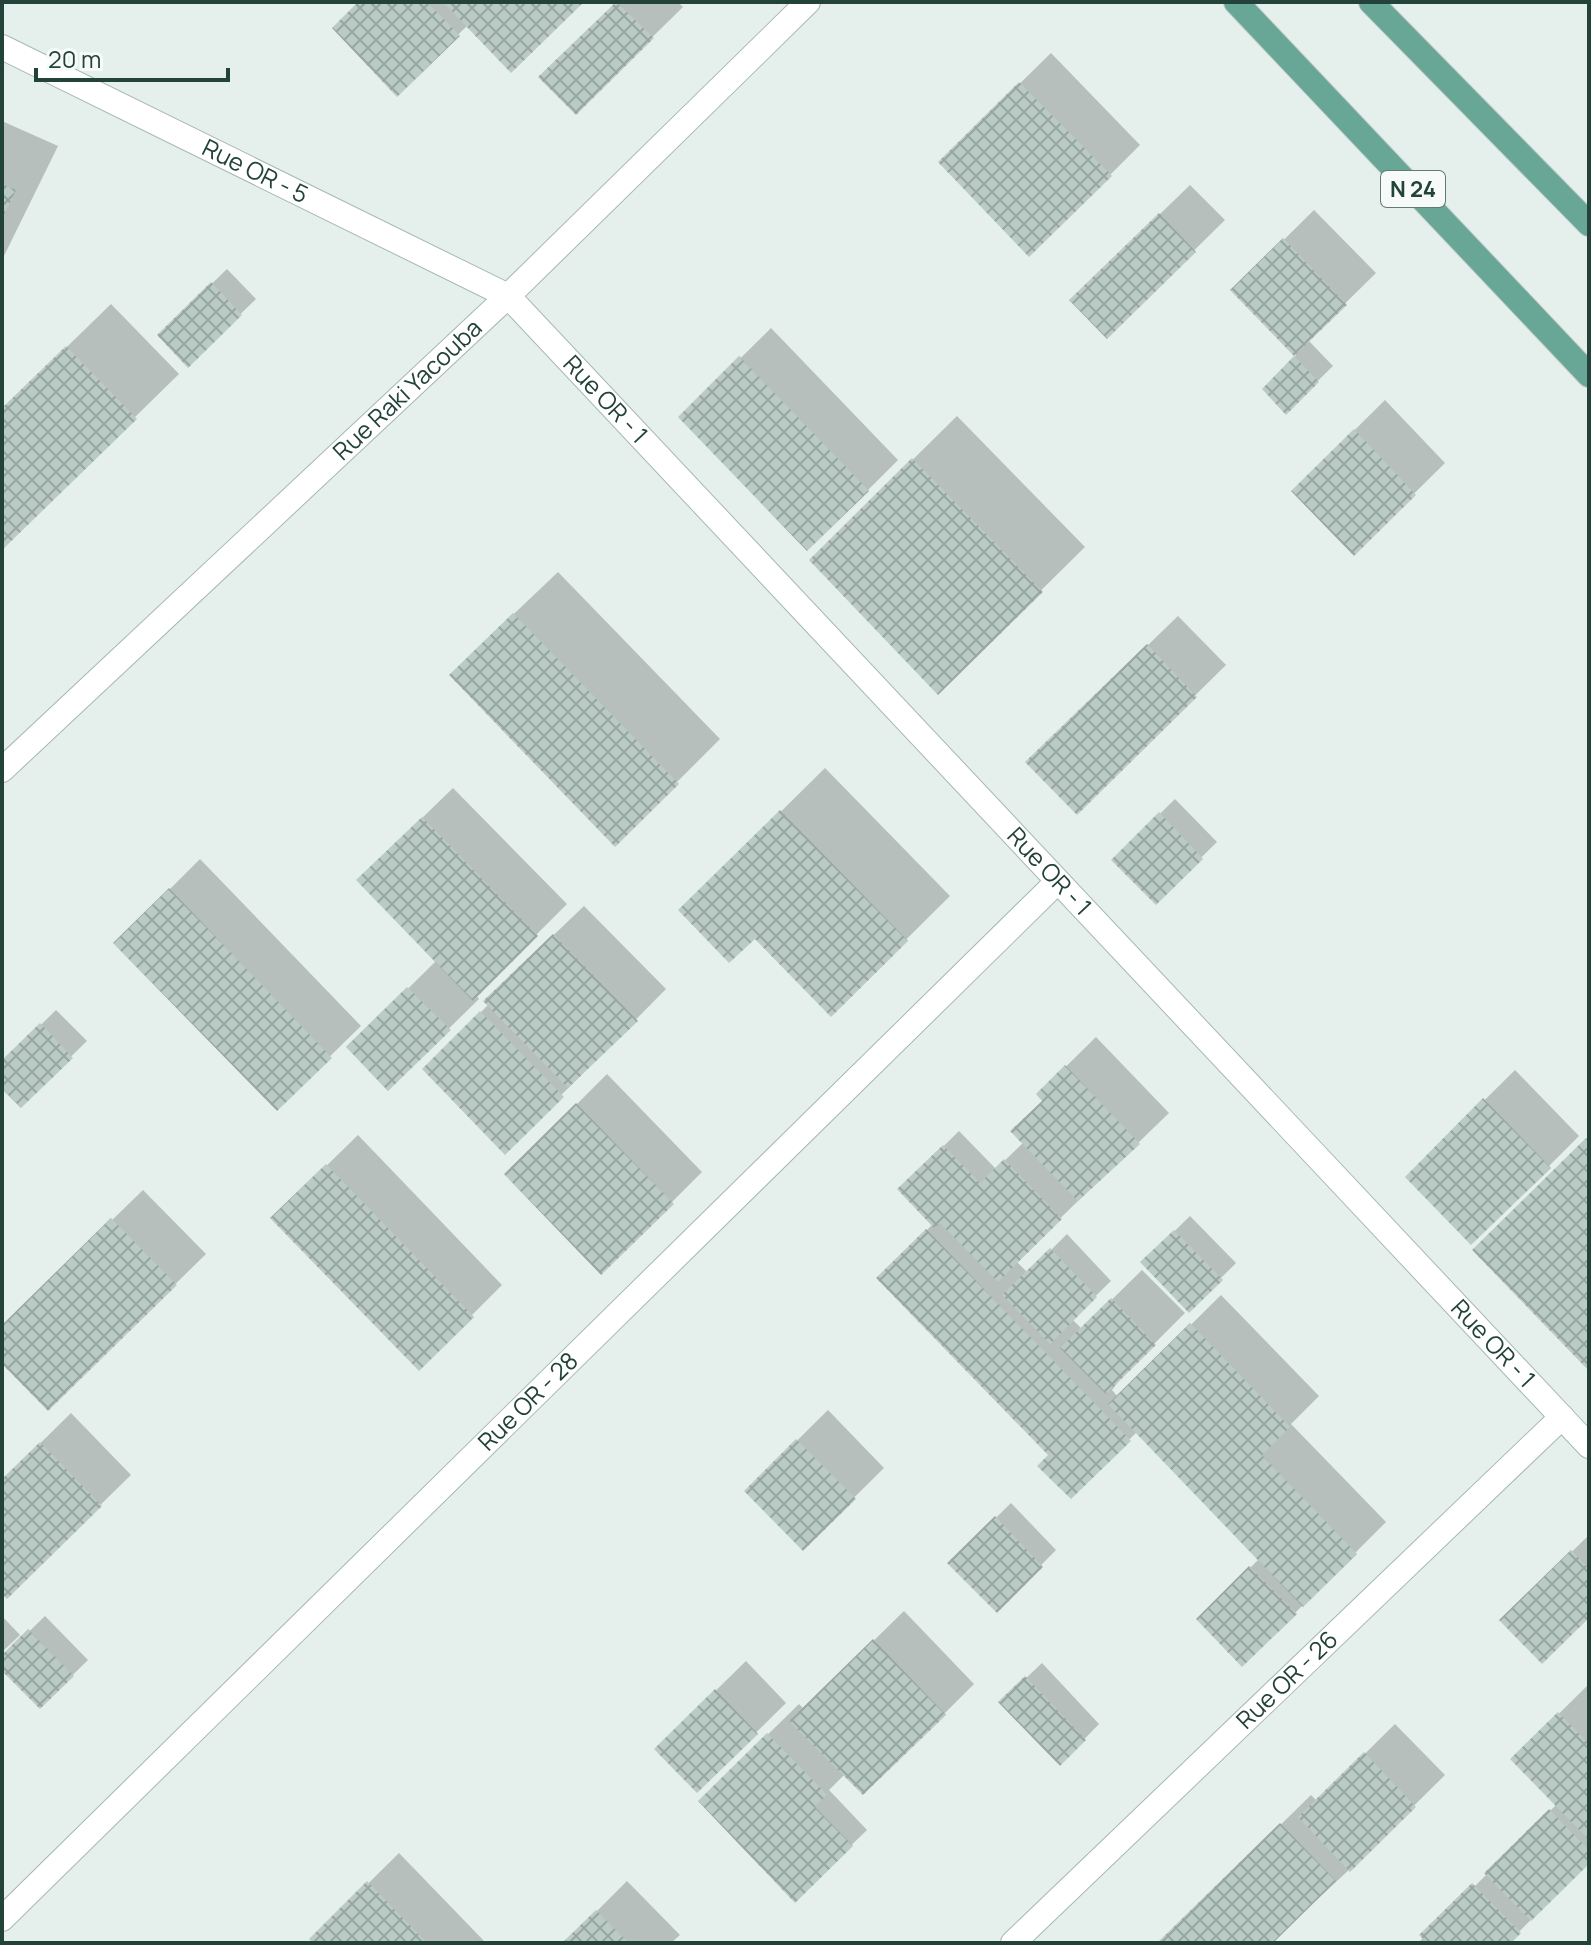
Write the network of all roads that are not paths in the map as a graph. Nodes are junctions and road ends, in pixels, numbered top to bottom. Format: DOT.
graph roads {
  1 [pos="808,2"];
  2 [pos="1236,2"];
  3 [pos="1371,2"];
  4 [pos="2,47"];
  5 [pos="1589,224"];
  6 [pos="508,296"];
  7 [pos="1589,375"];
  8 [pos="2,770"];
  9 [pos="1056,883"];
  10 [pos="1562,1417"];
  11 [pos="1589,1446"];
  12 [pos="2,1919"];
  13 [pos="1025,1939"];
  1 -- 6 [label="street, Rue Raki Yacouba"];
  2 -- 7 [label="main road, N 24"];
  3 -- 5 [label="main road"];
  4 -- 6 [label="street, Rue OR - 5"];
  6 -- 8 [label="street, Rue Raki Yacouba"];
  6 -- 9 [label="street, Rue OR - 1"];
  9 -- 10 [label="street, Rue OR - 1"];
  9 -- 12 [label="street, Rue OR - 28"];
  10 -- 11 [label="street, Rue OR - 1"];
  10 -- 13 [label="street, Rue OR - 26"];
}
